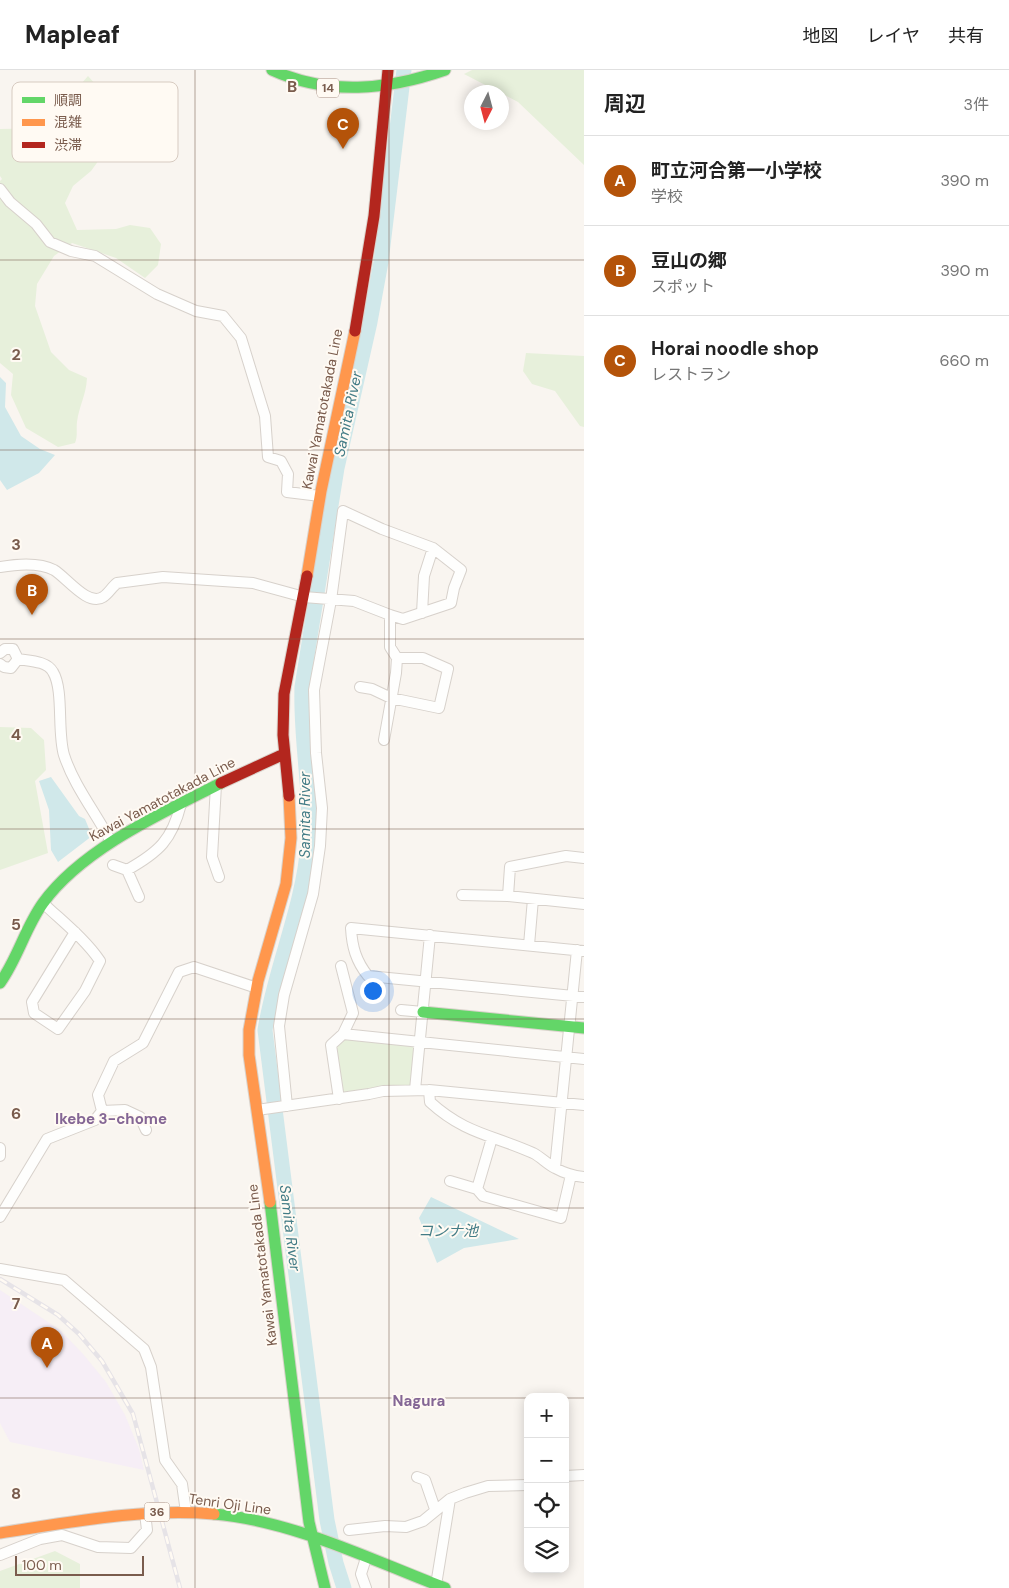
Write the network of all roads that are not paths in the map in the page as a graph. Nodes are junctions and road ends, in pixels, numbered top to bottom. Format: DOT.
graph roads {
  1 [pos="272,70"];
  2 [pos="388,70"];
  3 [pos="441,71"];
  4 [pos="391,83"];
  5 [pos="0,189"];
  6 [pos="320,496"];
  7 [pos="433,548"];
  8 [pos="0,567"];
  9 [pos="304,597"];
  10 [pos="331,600"];
  11 [pos="422,613"];
  12 [pos="390,616"];
  13 [pos="0,653"];
  14 [pos="397,658"];
  15 [pos="18,659"];
  16 [pos="0,664"];
  17 [pos="360,687"];
  18 [pos="391,698"];
  19 [pos="384,740"];
  20 [pos="284,754"];
  21 [pos="216,785"];
  22 [pos="181,804"];
  23 [pos="111,842"];
  24 [pos="584,858"];
  25 [pos="113,865"];
  26 [pos="127,870"];
  27 [pos="219,877"];
  28 [pos="462,895"];
  29 [pos="508,896"];
  30 [pos="140,897"];
  31 [pos="533,899"];
  32 [pos="43,903"];
  33 [pos="584,904"];
  34 [pos="75,932"];
  35 [pos="430,935"];
  36 [pos="528,945"];
  37 [pos="581,950"];
  38 [pos="341,966"];
  39 [pos="426,982"];
  40 [pos="0,983"];
  41 [pos="257,988"];
  42 [pos="572,996"];
  43 [pos="584,997"];
  44 [pos="401,1010"];
  45 [pos="423,1012"];
  46 [pos="569,1026"];
  47 [pos="584,1028"];
  48 [pos="343,1034"];
  49 [pos="419,1042"];
  50 [pos="566,1057"];
  51 [pos="584,1059"];
  52 [pos="415,1090"];
  53 [pos="429,1090"];
  54 [pos="339,1099"];
  55 [pos="562,1103"];
  56 [pos="584,1105"];
  57 [pos="287,1106"];
  58 [pos="102,1110"];
  59 [pos="257,1110"];
  60 [pos="146,1130"];
  61 [pos="492,1138"];
  62 [pos="0,1148"];
  63 [pos="0,1156"];
  64 [pos="554,1168"];
  65 [pos="571,1175"];
  66 [pos="584,1177"];
  67 [pos="450,1181"];
  68 [pos="477,1189"];
  69 [pos="2,1212"];
  70 [pos="0,1269"];
  71 [pos="584,1475"];
  72 [pos="569,1476"];
  73 [pos="417,1477"];
  74 [pos="524,1486"];
  75 [pos="450,1499"];
  76 [pos="435,1509"];
  77 [pos="186,1512"];
  78 [pos="145,1513"];
  79 [pos="349,1530"];
  80 [pos="0,1532"];
  81 [pos="315,1539"];
  82 [pos="0,1555"];
  83 [pos="366,1558"];
  84 [pos="441,1586"];
  85 [pos="325,1588"];
  86 [pos="366,1588"];
  1 -- 4 [label="main road, 14"];
  2 -- 4 [label="main road, Kawai Yamatotakada Line"];
  3 -- 4 [label="main road, 14"];
  4 -- 6 [label="main road, Kawai Yamatotakada Line"];
  5 -- 6 [label="street"];
  6 -- 9 [label="main road, Kawai Yamatotakada Line"];
  7 -- 10 [label="street"];
  7 -- 11 [label="street"];
  7 -- 11 [label="street"];
  8 -- 9 [label="street"];
  9 -- 10 [label="street"];
  9 -- 20 [label="main road, Kawai Yamatotakada Line"];
  10 -- 12 [label="street"];
  10 -- 57 [label="street"];
  11 -- 12 [label="street"];
  12 -- 14 [label="street"];
  13 -- 15 [label="street"];
  14 -- 18 [label="street"];
  14 -- 18 [label="street"];
  15 -- 16 [label="street"];
  15 -- 23 [label="street"];
  17 -- 18 [label="street"];
  18 -- 19 [label="street"];
  20 -- 21 [label="main road, Kawai Yamatotakada Line"];
  20 -- 41 [label="main road, Kawai Yamatotakada Line"];
  21 -- 22 [label="main road, Kawai Yamatotakada Line"];
  21 -- 27 [label="street"];
  22 -- 23 [label="main road, Kawai Yamatotakada Line"];
  22 -- 26 [label="street"];
  23 -- 32 [label="main road, Kawai Yamatotakada Line"];
  24 -- 29 [label="street"];
  25 -- 26 [label="street"];
  26 -- 30 [label="street"];
  28 -- 29 [label="street"];
  29 -- 31 [label="street"];
  31 -- 33 [label="street"];
  31 -- 36 [label="street"];
  32 -- 34 [label="street"];
  32 -- 40 [label="main road, Kawai Yamatotakada Line"];
  34 -- 34 [label="street"];
  35 -- 36 [label="street"];
  35 -- 39 [label="street"];
  35 -- 39 [label="street"];
  36 -- 37 [label="street"];
  37 -- 42 [label="street"];
  38 -- 48 [label="street"];
  39 -- 42 [label="street"];
  39 -- 45 [label="street"];
  41 -- 58 [label="street"];
  41 -- 59 [label="main road, Kawai Yamatotakada Line"];
  42 -- 43 [label="street"];
  42 -- 46 [label="street"];
  44 -- 45 [label="street"];
  45 -- 46 [label="main road"];
  45 -- 49 [label="street"];
  46 -- 47 [label="main road"];
  46 -- 50 [label="street"];
  48 -- 49 [label="street"];
  48 -- 54 [label="street"];
  49 -- 50 [label="street"];
  49 -- 52 [label="street"];
  50 -- 51 [label="street"];
  50 -- 55 [label="street"];
  52 -- 53 [label="street"];
  52 -- 54 [label="street"];
  53 -- 55 [label="street"];
  53 -- 61 [label="street"];
  54 -- 57 [label="street"];
  55 -- 56 [label="street"];
  55 -- 64 [label="street"];
  57 -- 59 [label="street"];
  58 -- 60 [label="street"];
  58 -- 69 [label="street"];
  59 -- 81 [label="main road, Kawai Yamatotakada Line"];
  61 -- 64 [label="street"];
  61 -- 68 [label="street"];
  62 -- 63 [label="street"];
  64 -- 65 [label="street"];
  65 -- 66 [label="street"];
  65 -- 68 [label="street"];
  67 -- 68 [label="street"];
  70 -- 77 [label="street"];
  71 -- 72 [label="street"];
  73 -- 76 [label="street"];
  74 -- 75 [label="street"];
  75 -- 76 [label="street"];
  75 -- 84 [label="street"];
  76 -- 79 [label="street"];
  77 -- 78 [label="main road, Tenri Oji Line / 36"];
  77 -- 81 [label="main road, Tenri Oji Line / 36"];
  78 -- 80 [label="main road, Tenri Oji Line / 36"];
  78 -- 82 [label="street"];
  81 -- 83 [label="main road, Tenri Oji Line / 36"];
  81 -- 85 [label="main road, Kawai Yamatotakada Line"];
  83 -- 84 [label="main road, Tenri Oji Line / 36"];
  83 -- 86 [label="street"];
}
